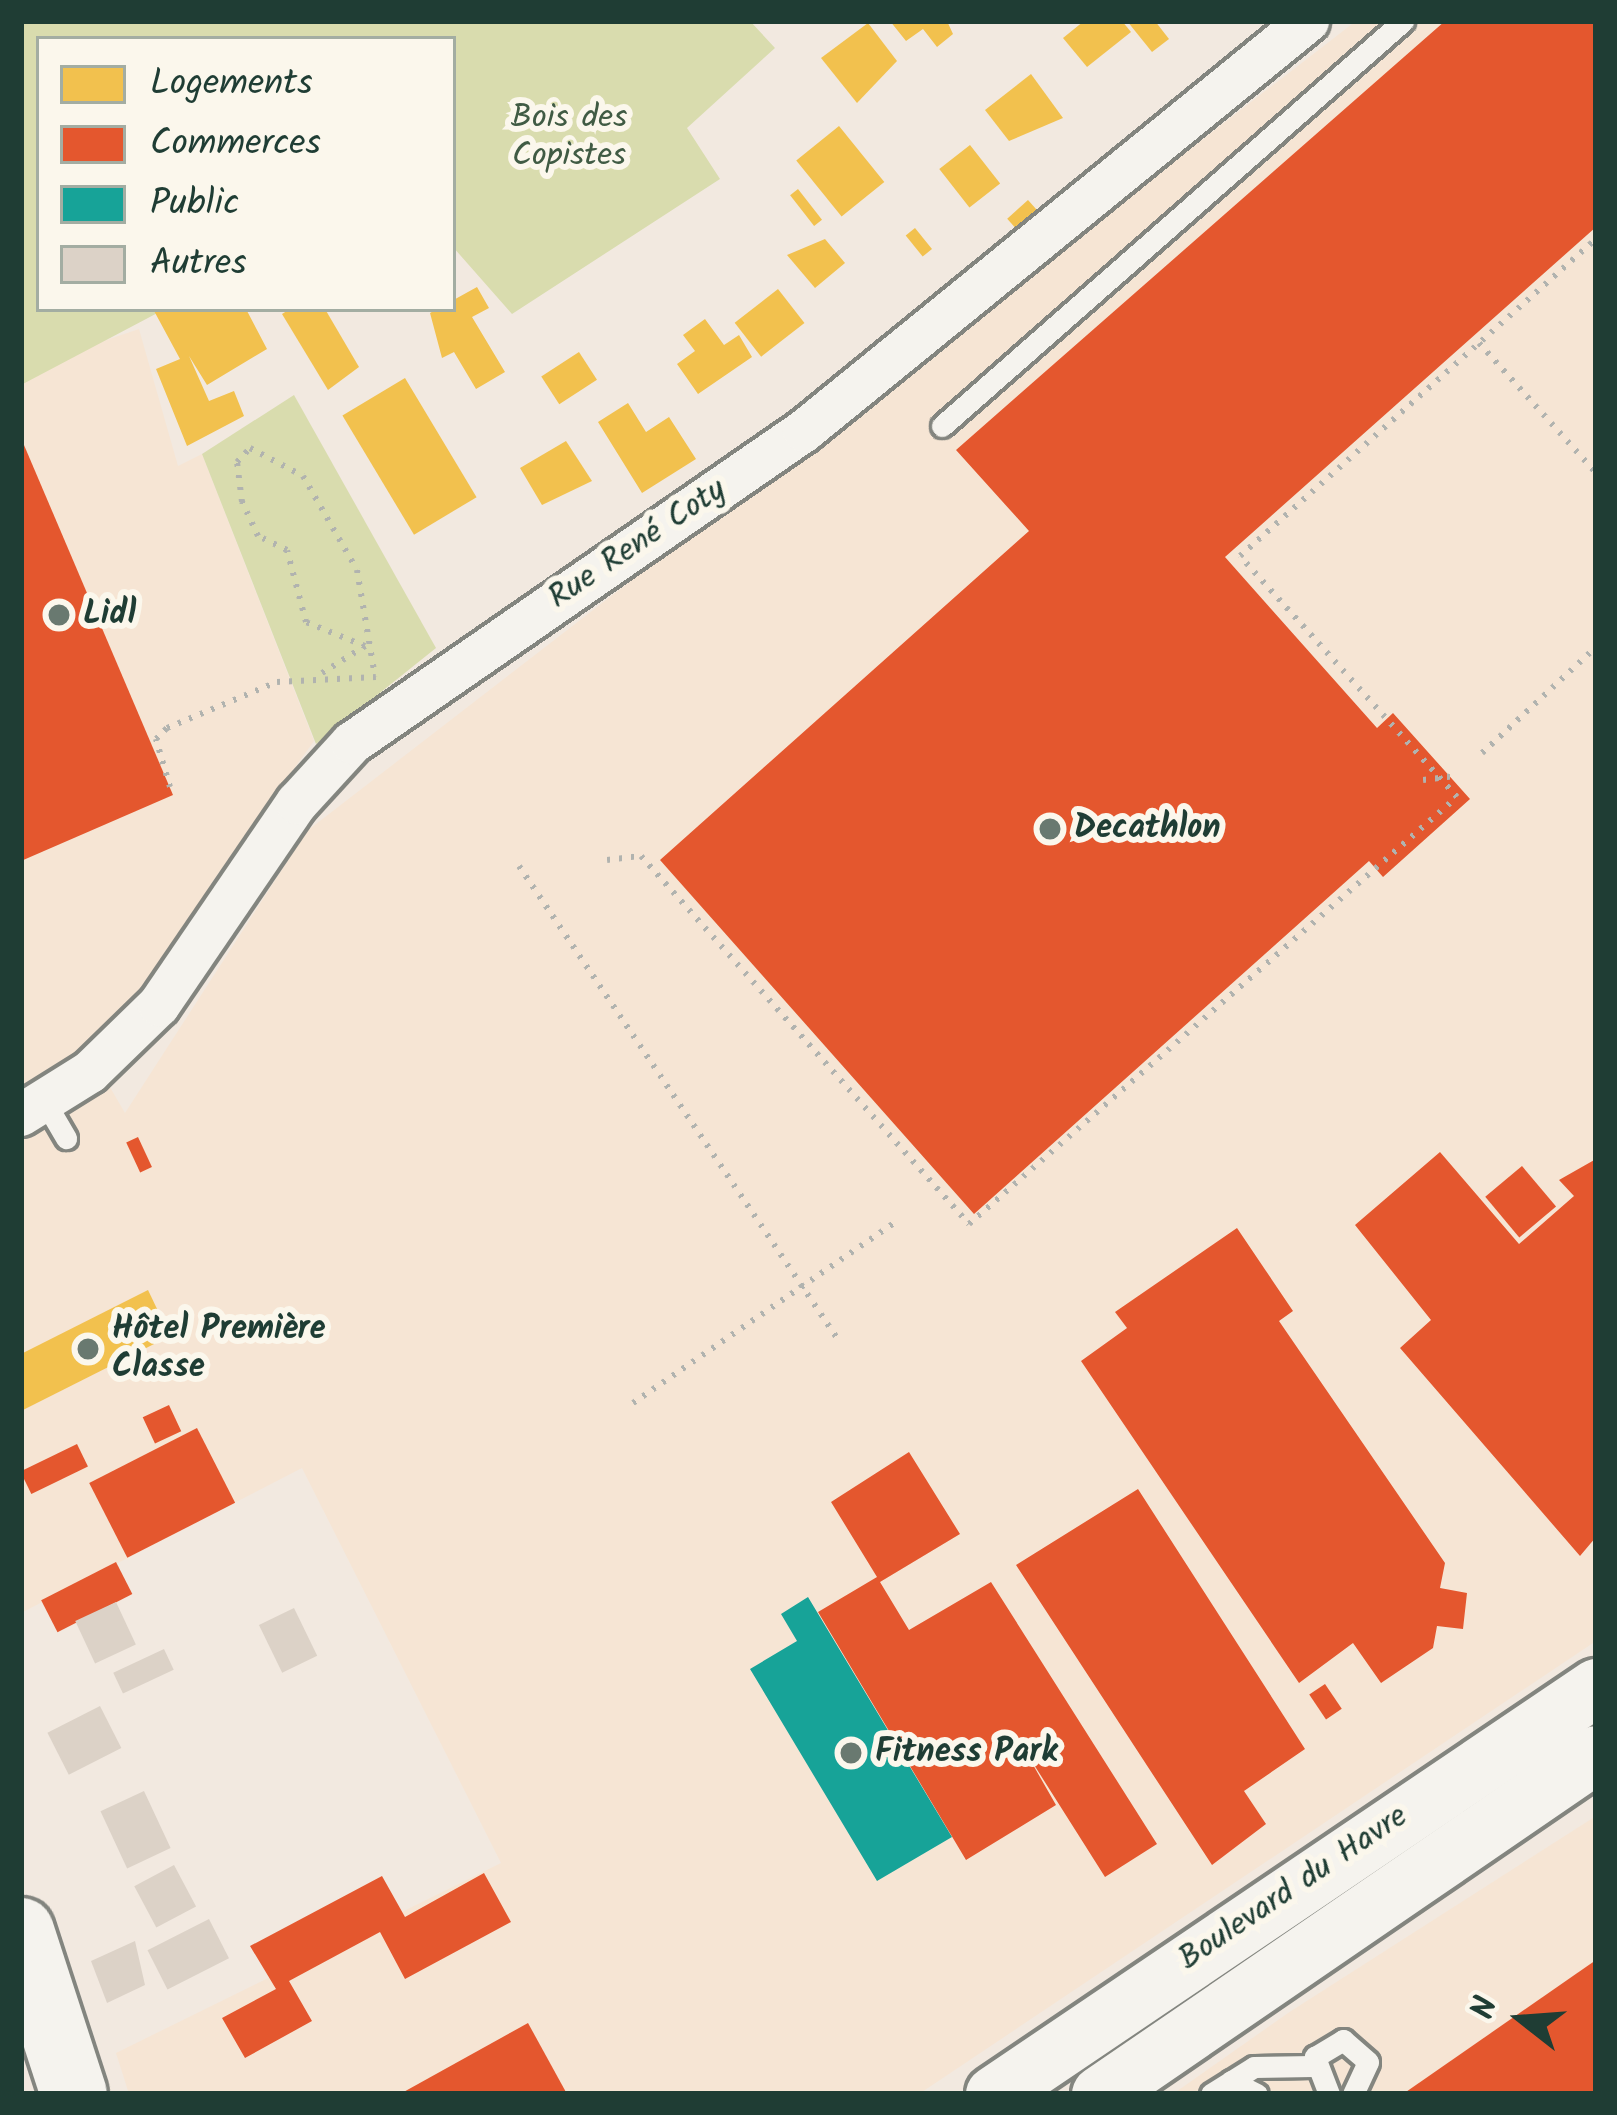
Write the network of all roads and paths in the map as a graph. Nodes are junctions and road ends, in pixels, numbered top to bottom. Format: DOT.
graph roads {
  1 [pos="1309,21"];
  2 [pos="1403,21"];
  3 [pos="1596,238"];
  4 [pos="1479,343"];
  5 [pos="942,427"];
  6 [pos="1596,473"];
  7 [pos="365,646"];
  8 [pos="1596,647"];
  9 [pos="322,673"];
  10 [pos="375,676"];
  11 [pos="380,686"];
  12 [pos="1482,753"];
  13 [pos="1455,776"];
  14 [pos="1423,780"];
  15 [pos="1441,780"];
  16 [pos="170,788"];
  17 [pos="607,860"];
  18 [pos="519,866"];
  19 [pos="44,1118"];
  20 [pos="936,1171"];
  21 [pos="928,1178"];
  22 [pos="895,1222"];
  23 [pos="801,1287"];
  24 [pos="839,1341"];
  25 [pos="633,1403"];
  26 [pos="1596,1688"];
  27 [pos="1596,1754"];
  28 [pos="21,1930"];
  29 [pos="1312,2066"];
  30 [pos="1231,2081"];
  31 [pos="1324,2093"];
  32 [pos="74,2094"];
  33 [pos="994,2094"];
  34 [pos="1100,2094"];
  35 [pos="1211,2094"];
  36 [pos="1258,2094"];
  37 [pos="1353,2094"];
  1 -- 19 [label="street, Rue René Coty"];
  2 -- 5 [label="lane"];
  3 -- 4 [label="path"];
  4 -- 6 [label="path"];
  4 -- 15 [label="path"];
  7 -- 7 [label="path"];
  7 -- 9 [label="path"];
  7 -- 10 [label="path"];
  8 -- 12 [label="path"];
  9 -- 10 [label="path"];
  9 -- 16 [label="path"];
  10 -- 11 [label="path"];
  13 -- 15 [label="path"];
  14 -- 15 [label="path"];
  15 -- 21 [label="path"];
  17 -- 21 [label="path"];
  18 -- 23 [label="path"];
  20 -- 21 [label="path"];
  22 -- 23 [label="path"];
  23 -- 24 [label="path"];
  23 -- 25 [label="path"];
  26 -- 33 [label="main road, Boulevard du Havre"];
  27 -- 34 [label="main road, Boulevard du Havre"];
  28 -- 32 [label="main road"];
  29 -- 30 [label="lane"];
  29 -- 31 [label="lane"];
  29 -- 37 [label="lane"];
  30 -- 35 [label="lane"];
  30 -- 36 [label="lane"];
}
